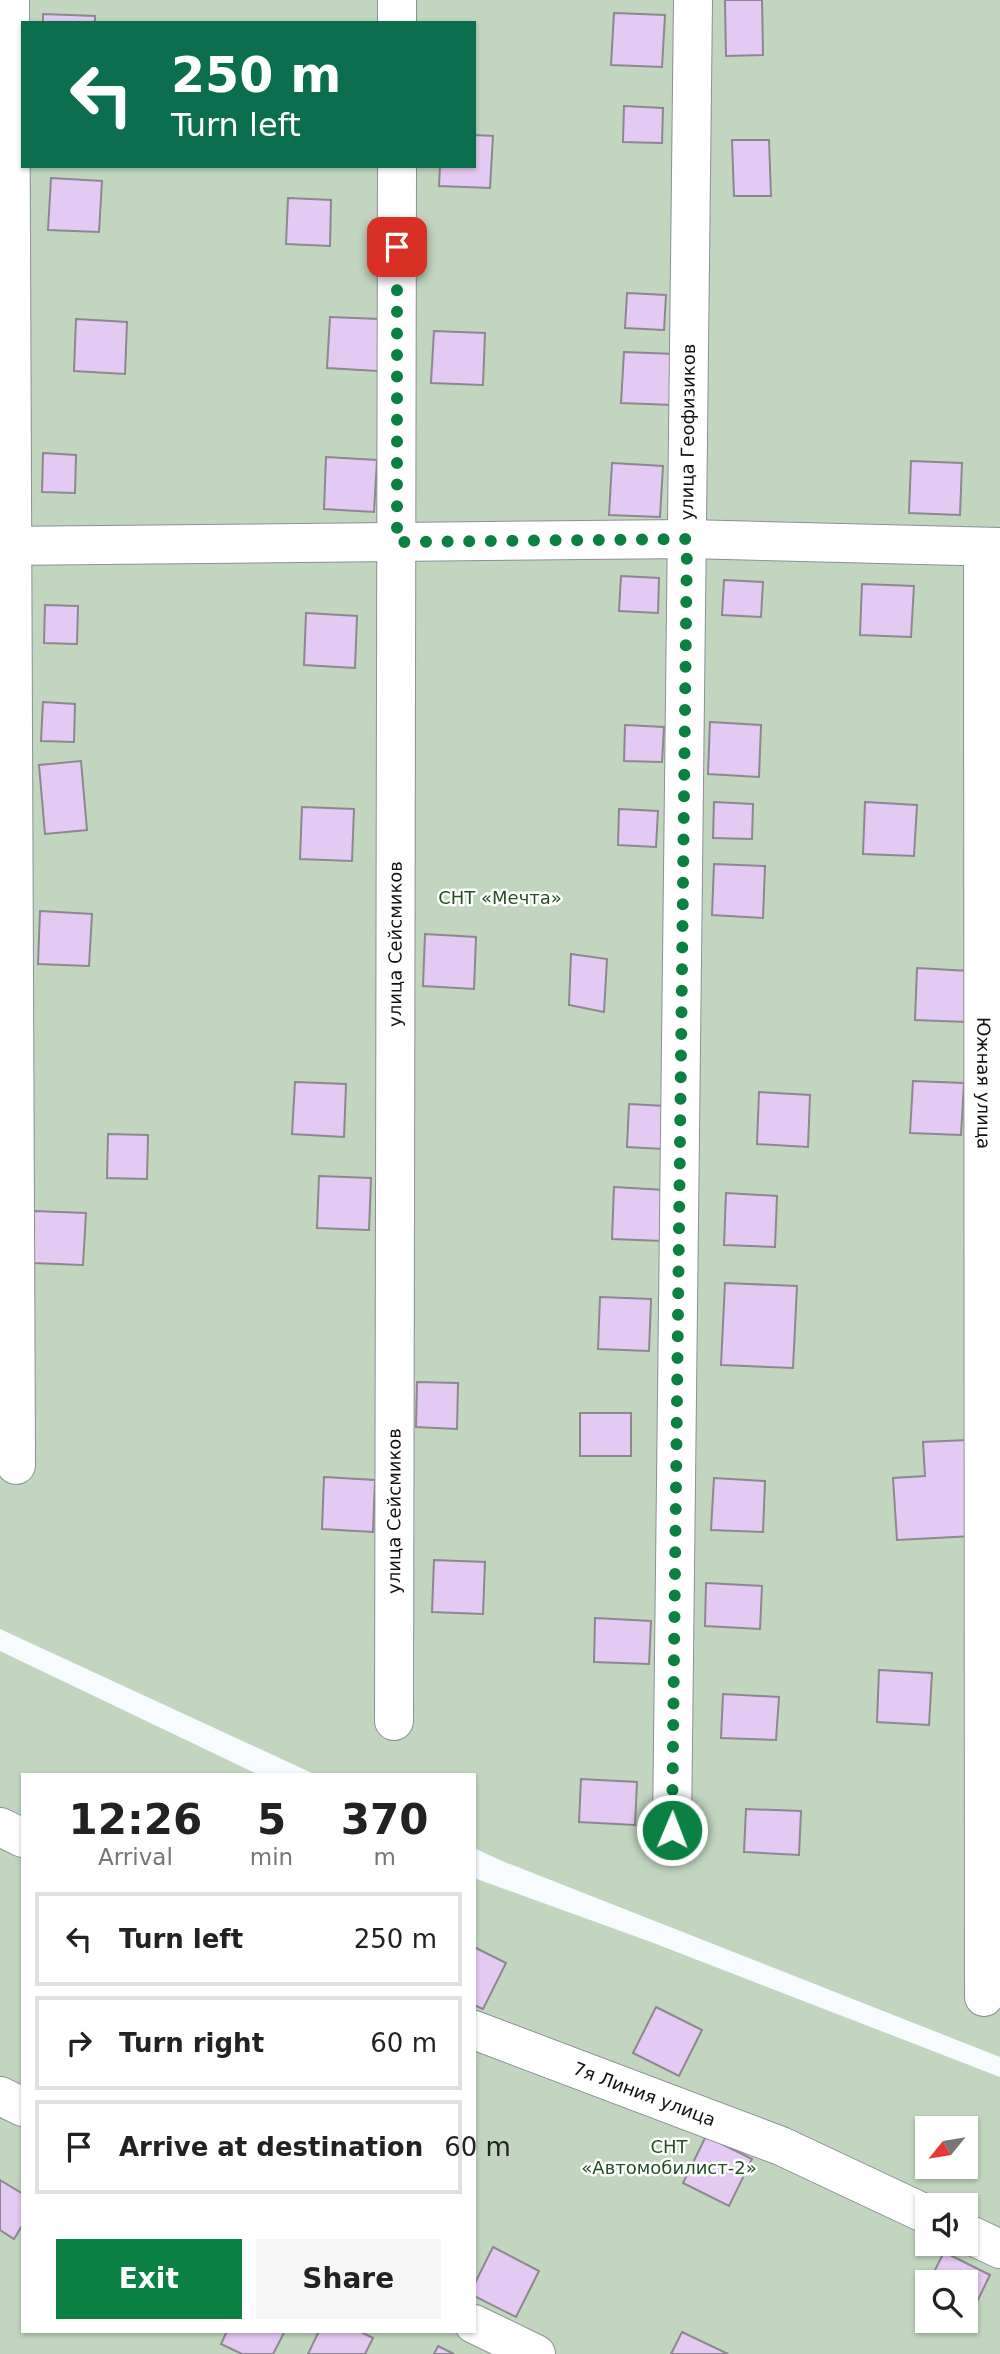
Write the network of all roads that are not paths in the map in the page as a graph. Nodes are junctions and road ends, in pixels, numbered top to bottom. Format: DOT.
graph roads {
  1 [pos="10,0"];
  2 [pos="397,0"];
  3 [pos="693,0"];
  4 [pos="397,21"];
  5 [pos="397,168"];
  6 [pos="687,539"];
  7 [pos="397,542"];
  8 [pos="6,546"];
  9 [pos="992,547"];
  10 [pos="16,1465"];
  11 [pos="394,1721"];
  12 [pos="0,1827"];
  13 [pos="672,1830"];
  14 [pos="21,1837"];
  15 [pos="984,1997"];
  16 [pos="476,2031"];
  17 [pos="0,2096"];
  18 [pos="21,2106"];
  19 [pos="915,2208"];
  20 [pos="978,2239"];
  21 [pos="1000,2249"];
  22 [pos="476,2325"];
  23 [pos="536,2354"];
  1 -- 8 [label="street"];
  2 -- 4 [label="street"];
  3 -- 6 [label="street, улица Геофизиков"];
  5 -- 7 [label="street, улица Сейсмиков"];
  6 -- 7 [label="street"];
  6 -- 9 [label="street"];
  6 -- 13 [label="street, улица Геофизиков"];
  7 -- 8 [label="street"];
  7 -- 11 [label="street, улица Сейсмиков"];
  8 -- 10 [label="street"];
  9 -- 15 [label="street, Южная улица"];
  12 -- 14 [label="street"];
  16 -- 19 [label="street, 7я Линия улица"];
  17 -- 18 [label="street"];
  20 -- 21 [label="street"];
  22 -- 23 [label="street"];
}
